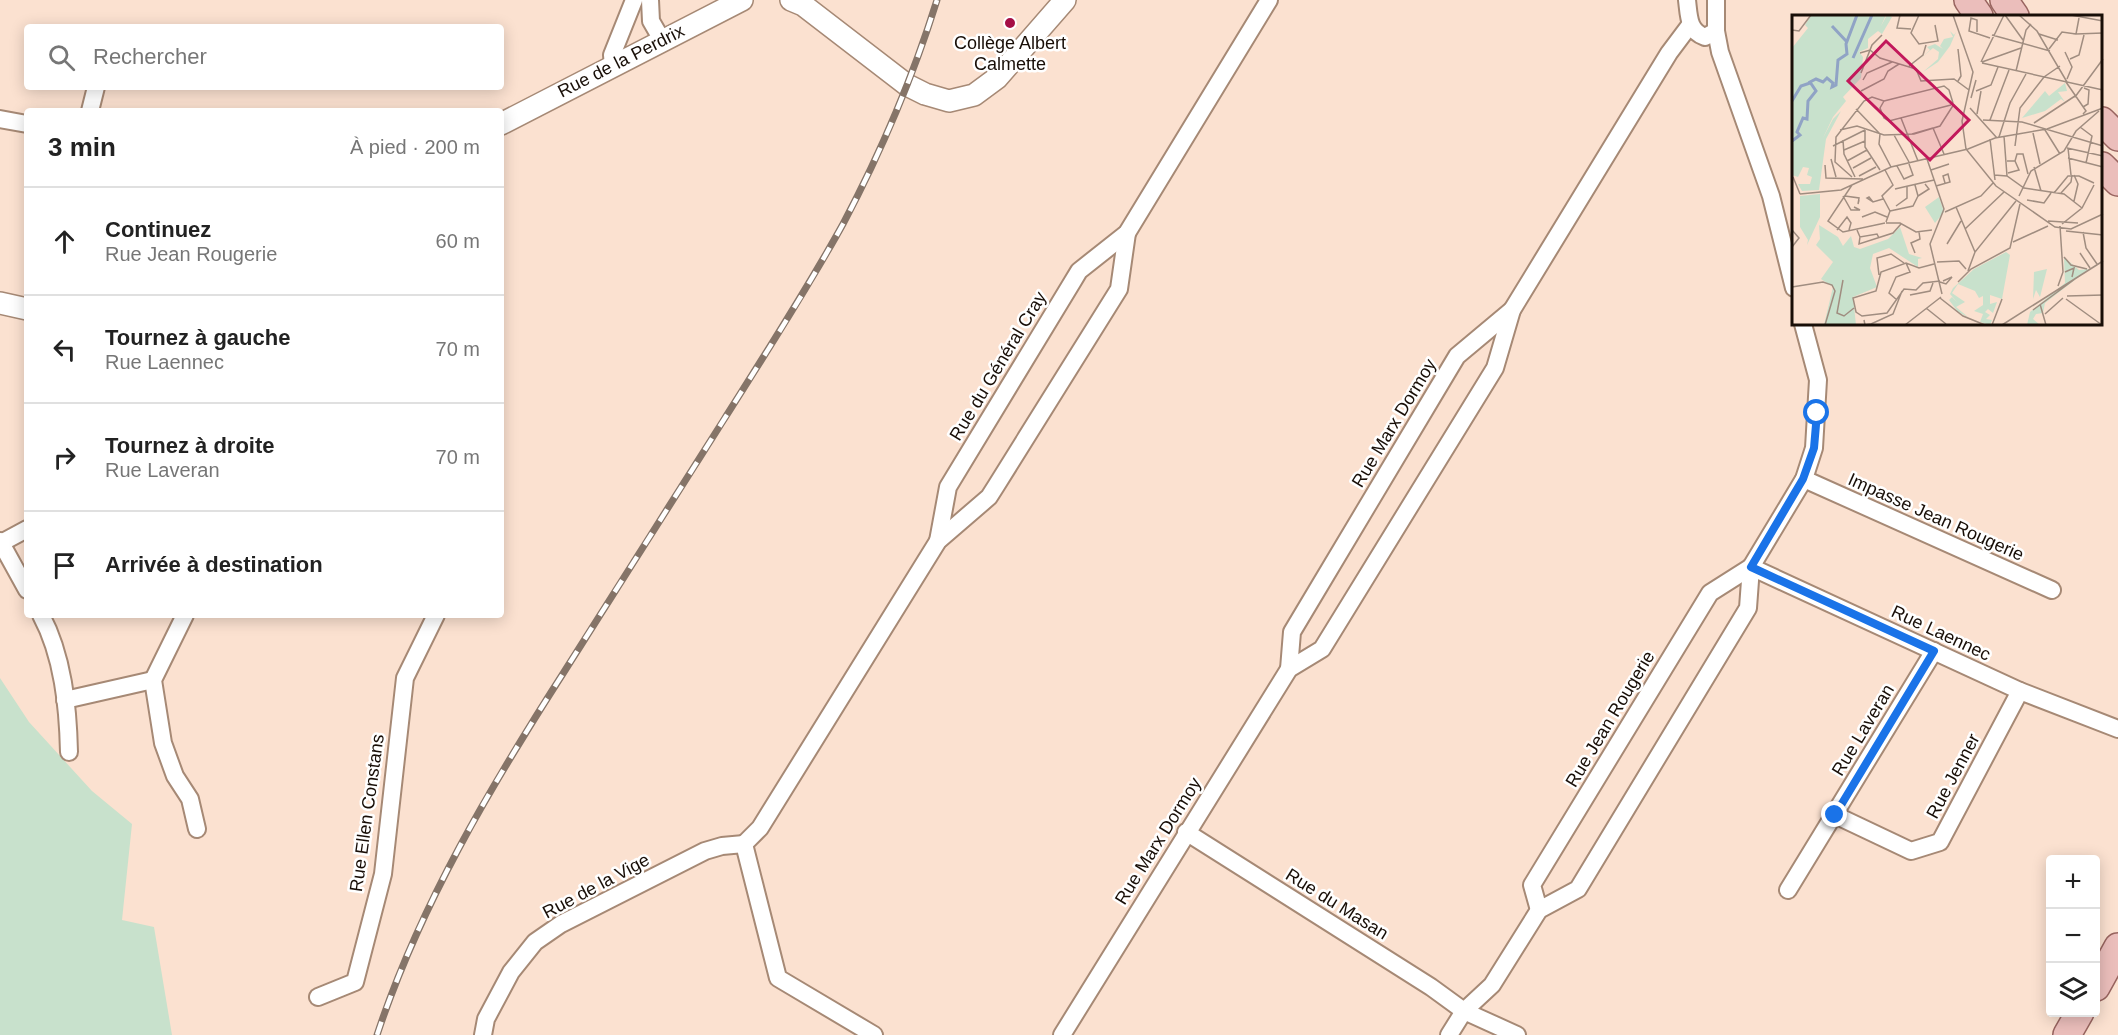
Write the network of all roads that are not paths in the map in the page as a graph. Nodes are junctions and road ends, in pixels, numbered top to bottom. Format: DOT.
graph roads {
  1 [pos="634,0"];
  2 [pos="650,0"];
  3 [pos="742,0"];
  4 [pos="792,0"];
  5 [pos="1065,0"];
  6 [pos="1269,0"];
  7 [pos="1687,0"];
  8 [pos="1716,0"];
  9 [pos="1968,0"];
  10 [pos="2004,0"];
  11 [pos="1979,15"];
  12 [pos="2013,15"];
  13 [pos="1690,25"];
  14 [pos="1716,31"];
  15 [pos="662,40"];
  16 [pos="613,66"];
  17 [pos="95,90"];
  18 [pos="91,108"];
  19 [pos="0,118"];
  20 [pos="504,121"];
  21 [pos="24,123"];
  22 [pos="2103,123"];
  23 [pos="2118,137"];
  24 [pos="2103,167"];
  25 [pos="2118,182"];
  26 [pos="1127,233"];
  27 [pos="1792,280"];
  28 [pos="0,303"];
  29 [pos="24,308"];
  30 [pos="1512,310"];
  31 [pos="1804,326"];
  32 [pos="1803,479"];
  33 [pos="24,530"];
  34 [pos="1,542"];
  35 [pos="938,542"];
  36 [pos="1751,567"];
  37 [pos="24,584"];
  38 [pos="2052,590"];
  39 [pos="41,618"];
  40 [pos="184,618"];
  41 [pos="435,618"];
  42 [pos="1934,651"];
  43 [pos="1289,669"];
  44 [pos="153,680"];
  45 [pos="2020,691"];
  46 [pos="65,700"];
  47 [pos="2118,729"];
  48 [pos="69,752"];
  49 [pos="1835,815"];
  50 [pos="197,829"];
  51 [pos="1186,832"];
  52 [pos="744,844"];
  53 [pos="1788,890"];
  54 [pos="1539,910"];
  55 [pos="2118,947"];
  56 [pos="2100,980"];
  57 [pos="318,997"];
  58 [pos="1464,1011"];
  59 [pos="2077,1017"];
  60 [pos="483,1035"];
  61 [pos="874,1035"];
  62 [pos="1062,1035"];
  63 [pos="1449,1035"];
  64 [pos="1517,1035"];
  65 [pos="2067,1035"];
  1 -- 16 [label="street"];
  2 -- 15 [label="street"];
  3 -- 15 [label="street, Rue de la Perdrix"];
  4 -- 5 [label="street"];
  6 -- 26 [label="street, Rue du Général Cray"];
  7 -- 13 [label="street"];
  8 -- 14 [label="street"];
  9 -- 11 [label="main road"];
  10 -- 12 [label="main road"];
  13 -- 14 [label="street"];
  13 -- 30 [label="street, Rue Marx Dormoy"];
  14 -- 27 [label="street"];
  15 -- 16 [label="street, Rue de la Perdrix"];
  16 -- 20 [label="street, Rue de la Perdrix"];
  17 -- 18 [label="street"];
  19 -- 21 [label="street"];
  22 -- 23 [label="main road"];
  24 -- 25 [label="main road"];
  26 -- 35 [label="street, Rue du Général Cray"];
  26 -- 35 [label="street, Rue du Général Cray"];
  28 -- 29 [label="street"];
  30 -- 43 [label="street, Rue Marx Dormoy"];
  30 -- 43 [label="street, Rue Marx Dormoy"];
  31 -- 32 [label="street, Rue Jean Rougerie"];
  32 -- 36 [label="street, Rue Jean Rougerie"];
  32 -- 38 [label="street, Impasse Jean Rougerie"];
  33 -- 34 [label="street"];
  34 -- 37 [label="street"];
  35 -- 52 [label="street, Rue du Général Cray"];
  36 -- 42 [label="street, Rue Laennec"];
  36 -- 54 [label="street, Rue Jean Rougerie"];
  36 -- 54 [label="street, Rue Jean Rougerie"];
  39 -- 46 [label="street"];
  40 -- 44 [label="street"];
  41 -- 57 [label="street, Rue Ellen Constans"];
  42 -- 45 [label="street, Rue Laennec"];
  42 -- 49 [label="street, Rue Laveran"];
  43 -- 51 [label="street, Rue Marx Dormoy"];
  44 -- 46 [label="street"];
  44 -- 50 [label="street"];
  45 -- 47 [label="street, Rue Laennec"];
  45 -- 49 [label="street, Rue Jenner"];
  46 -- 48 [label="street"];
  49 -- 53 [label="street, Rue Laveran"];
  51 -- 58 [label="street, Rue du Masan"];
  51 -- 62 [label="street, Rue Marx Dormoy"];
  52 -- 60 [label="street, Rue de la Vige"];
  52 -- 61 [label="street"];
  54 -- 58 [label="street, Rue Jean Rougerie"];
  55 -- 56 [label="main road"];
  58 -- 63 [label="street, Rue Jean Rougerie"];
  58 -- 64 [label="street, Rue du Masan"];
  59 -- 65 [label="main road"];
}
